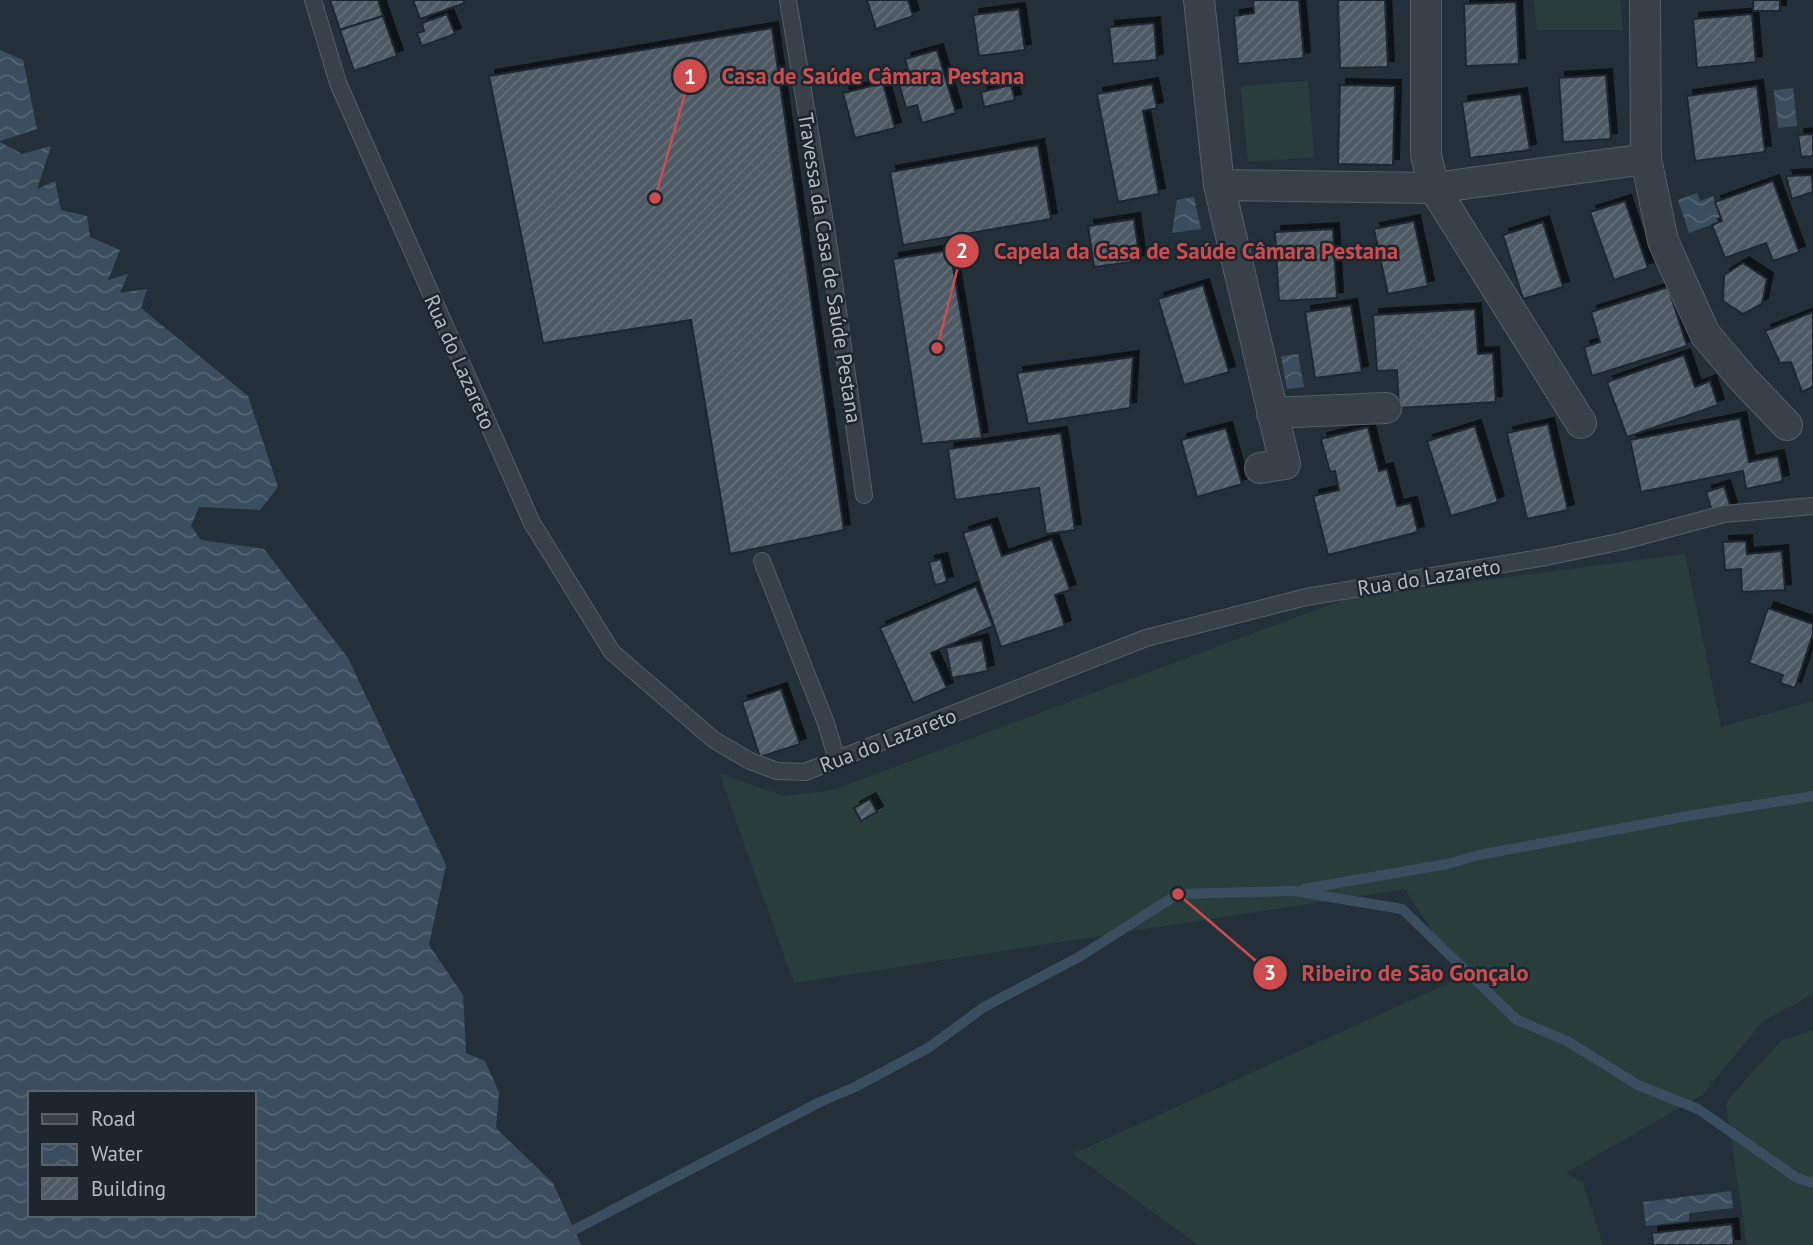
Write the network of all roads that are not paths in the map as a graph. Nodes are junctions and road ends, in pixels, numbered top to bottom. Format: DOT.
graph roads {
  1 [pos="313,0"];
  2 [pos="788,0"];
  3 [pos="1199,0"];
  4 [pos="1426,0"];
  5 [pos="1645,0"];
  6 [pos="1646,159"];
  7 [pos="1219,184"];
  8 [pos="1434,188"];
  9 [pos="1386,408"];
  10 [pos="1272,413"];
  11 [pos="1581,423"];
  12 [pos="1787,425"];
  13 [pos="1260,468"];
  14 [pos="864,495"];
  15 [pos="1813,506"];
  16 [pos="762,561"];
  17 [pos="838,760"];
  1 -- 17 [label="lane, Rua do Lazareto"];
  2 -- 14 [label="lane, Travessa da Casa de Saúde Pestana"];
  3 -- 7 [label="street"];
  4 -- 8 [label="street"];
  5 -- 6 [label="street"];
  6 -- 8 [label="street"];
  6 -- 12 [label="street"];
  7 -- 8 [label="street"];
  7 -- 10 [label="street"];
  8 -- 11 [label="street"];
  9 -- 10 [label="street"];
  10 -- 13 [label="street"];
  15 -- 17 [label="lane, Rua do Lazareto"];
  16 -- 17 [label="lane"];
}
